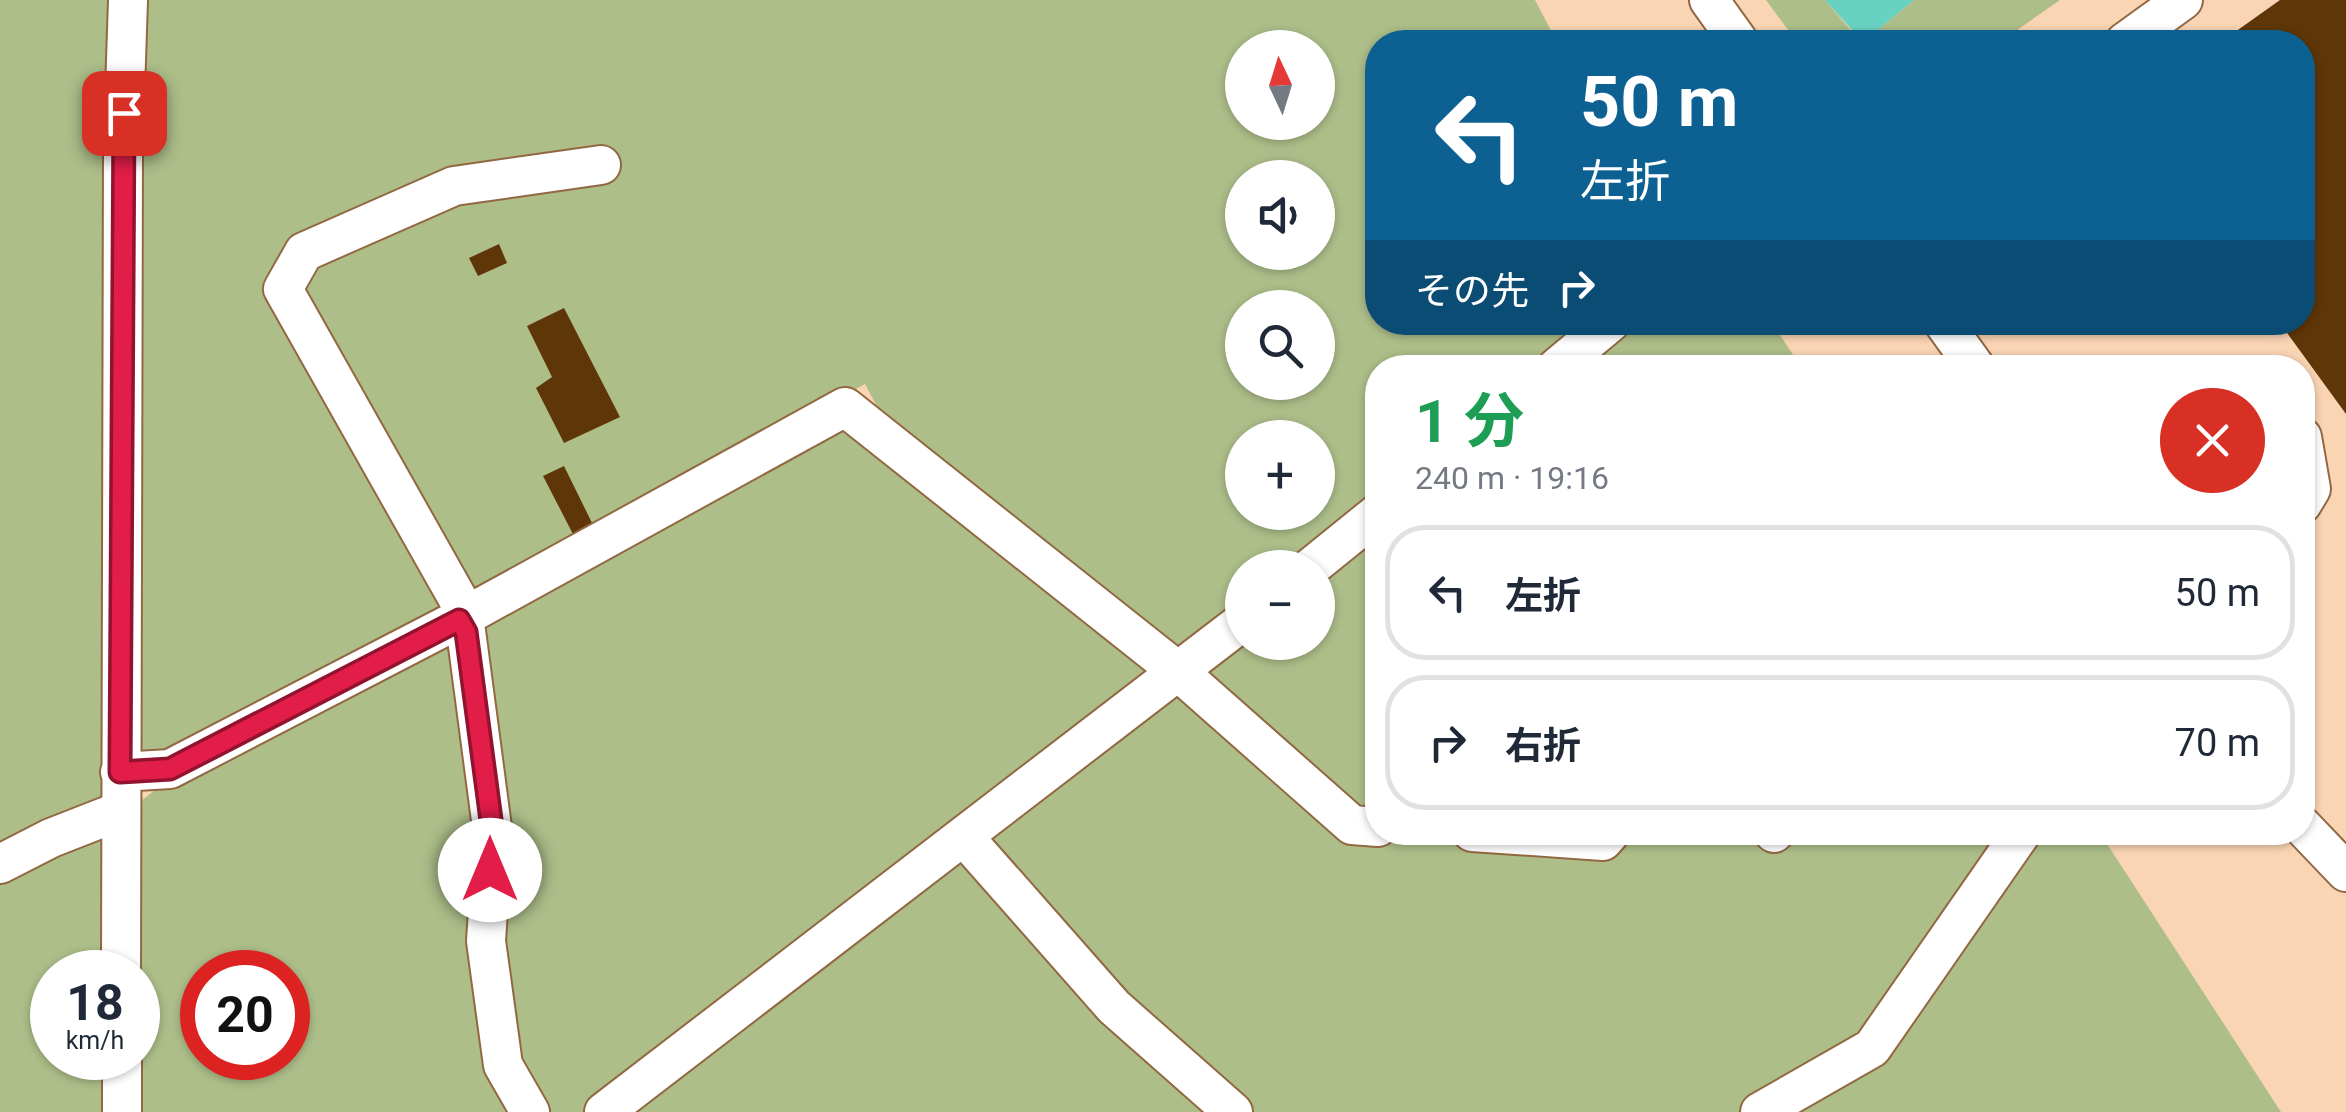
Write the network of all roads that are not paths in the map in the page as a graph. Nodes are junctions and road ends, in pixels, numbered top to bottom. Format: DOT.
graph roads {
  1 [pos="128,0"];
  2 [pos="1709,0"];
  3 [pos="2183,0"];
  4 [pos="1731,30"];
  5 [pos="2142,30"];
  6 [pos="601,165"];
  7 [pos="1595,335"];
  8 [pos="1572,355"];
  9 [pos="1365,523"];
  10 [pos="1332,550"];
  11 [pos="463,617"];
  12 [pos="1225,636"];
  13 [pos="1180,674"];
  14 [pos="120,772"];
  15 [pos="120,811"];
  16 [pos="1365,826"];
  17 [pos="965,838"];
  18 [pos="2315,840"];
  19 [pos="2013,845"];
  20 [pos="0,864"];
  21 [pos="2346,872"];
  22 [pos="121,950"];
  23 [pos="122,1080"];
  24 [pos="122,1112"];
  25 [pos="530,1112"];
  26 [pos="604,1112"];
  27 [pos="1234,1112"];
  28 [pos="1760,1112"];
  1 -- 14 [label="street"];
  2 -- 4 [label="street"];
  3 -- 5 [label="street"];
  6 -- 11 [label="street"];
  7 -- 8 [label="street"];
  9 -- 10 [label="street"];
  11 -- 13 [label="street"];
  11 -- 14 [label="street"];
  11 -- 25 [label="street"];
  12 -- 13 [label="street"];
  13 -- 16 [label="street"];
  13 -- 17 [label="street"];
  14 -- 15 [label="street"];
  15 -- 20 [label="street"];
  15 -- 22 [label="street"];
  17 -- 26 [label="street"];
  17 -- 27 [label="street"];
  18 -- 21 [label="street"];
  19 -- 28 [label="street"];
  23 -- 24 [label="street"];
}
